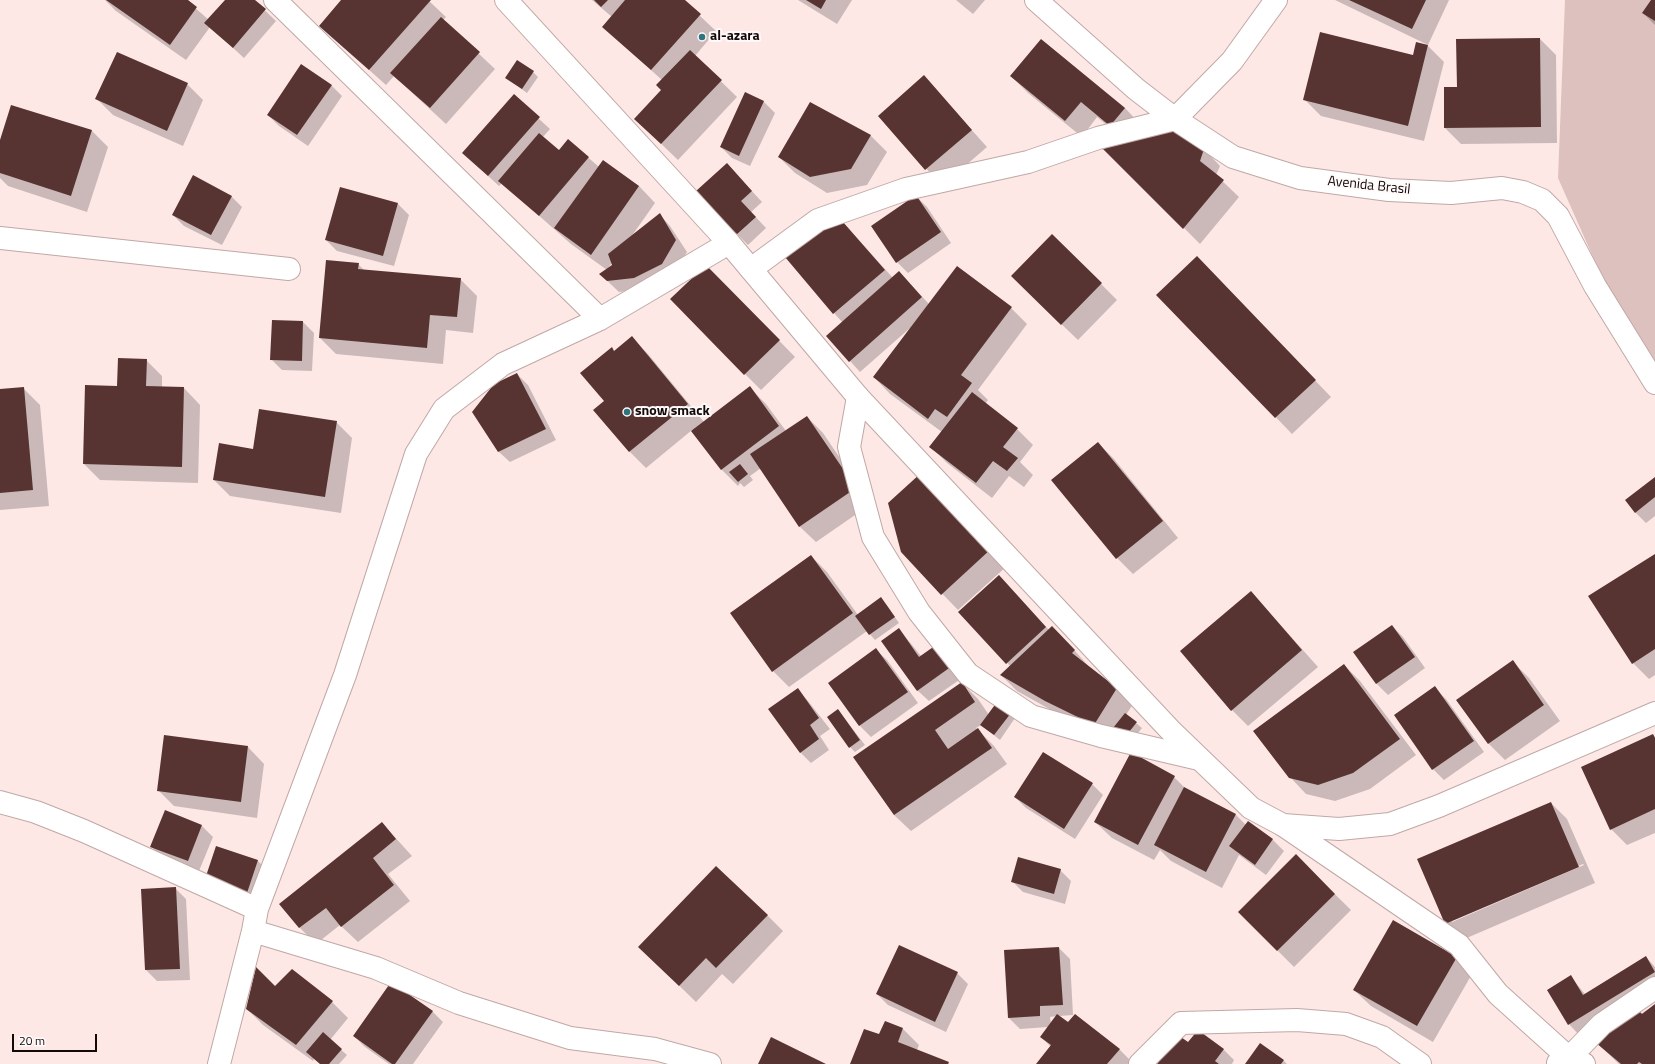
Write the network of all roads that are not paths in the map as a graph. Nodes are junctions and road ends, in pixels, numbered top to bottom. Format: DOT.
graph roads {
  1 [pos="275,0"];
  2 [pos="506,0"];
  3 [pos="1036,0"];
  4 [pos="1276,0"];
  5 [pos="1175,119"];
  6 [pos="0,238"];
  7 [pos="729,243"];
  8 [pos="289,269"];
  9 [pos="751,269"];
  10 [pos="600,320"];
  11 [pos="1655,383"];
  12 [pos="858,397"];
  13 [pos="1655,713"];
  14 [pos="1199,759"];
  15 [pos="0,802"];
  16 [pos="1283,825"];
  17 [pos="257,910"];
  18 [pos="253,931"];
  19 [pos="1655,988"];
  20 [pos="1570,1062"];
  21 [pos="219,1064"];
  22 [pos="710,1064"];
  23 [pos="1140,1064"];
  24 [pos="1420,1064"];
  1 -- 10 [label="street"];
  2 -- 7 [label="street"];
  3 -- 5 [label="street, Avenida Brasil"];
  4 -- 5 [label="street"];
  5 -- 9 [label="street"];
  5 -- 11 [label="street, Avenida Brasil"];
  6 -- 8 [label="street"];
  7 -- 9 [label="street"];
  7 -- 10 [label="street"];
  9 -- 12 [label="street"];
  10 -- 17 [label="street"];
  12 -- 14 [label="street"];
  12 -- 14 [label="street"];
  13 -- 16 [label="street"];
  14 -- 16 [label="street"];
  15 -- 17 [label="street"];
  16 -- 20 [label="street"];
  17 -- 18 [label="street"];
  18 -- 21 [label="street"];
  18 -- 22 [label="street"];
  19 -- 20 [label="street"];
  23 -- 24 [label="street"];
}
